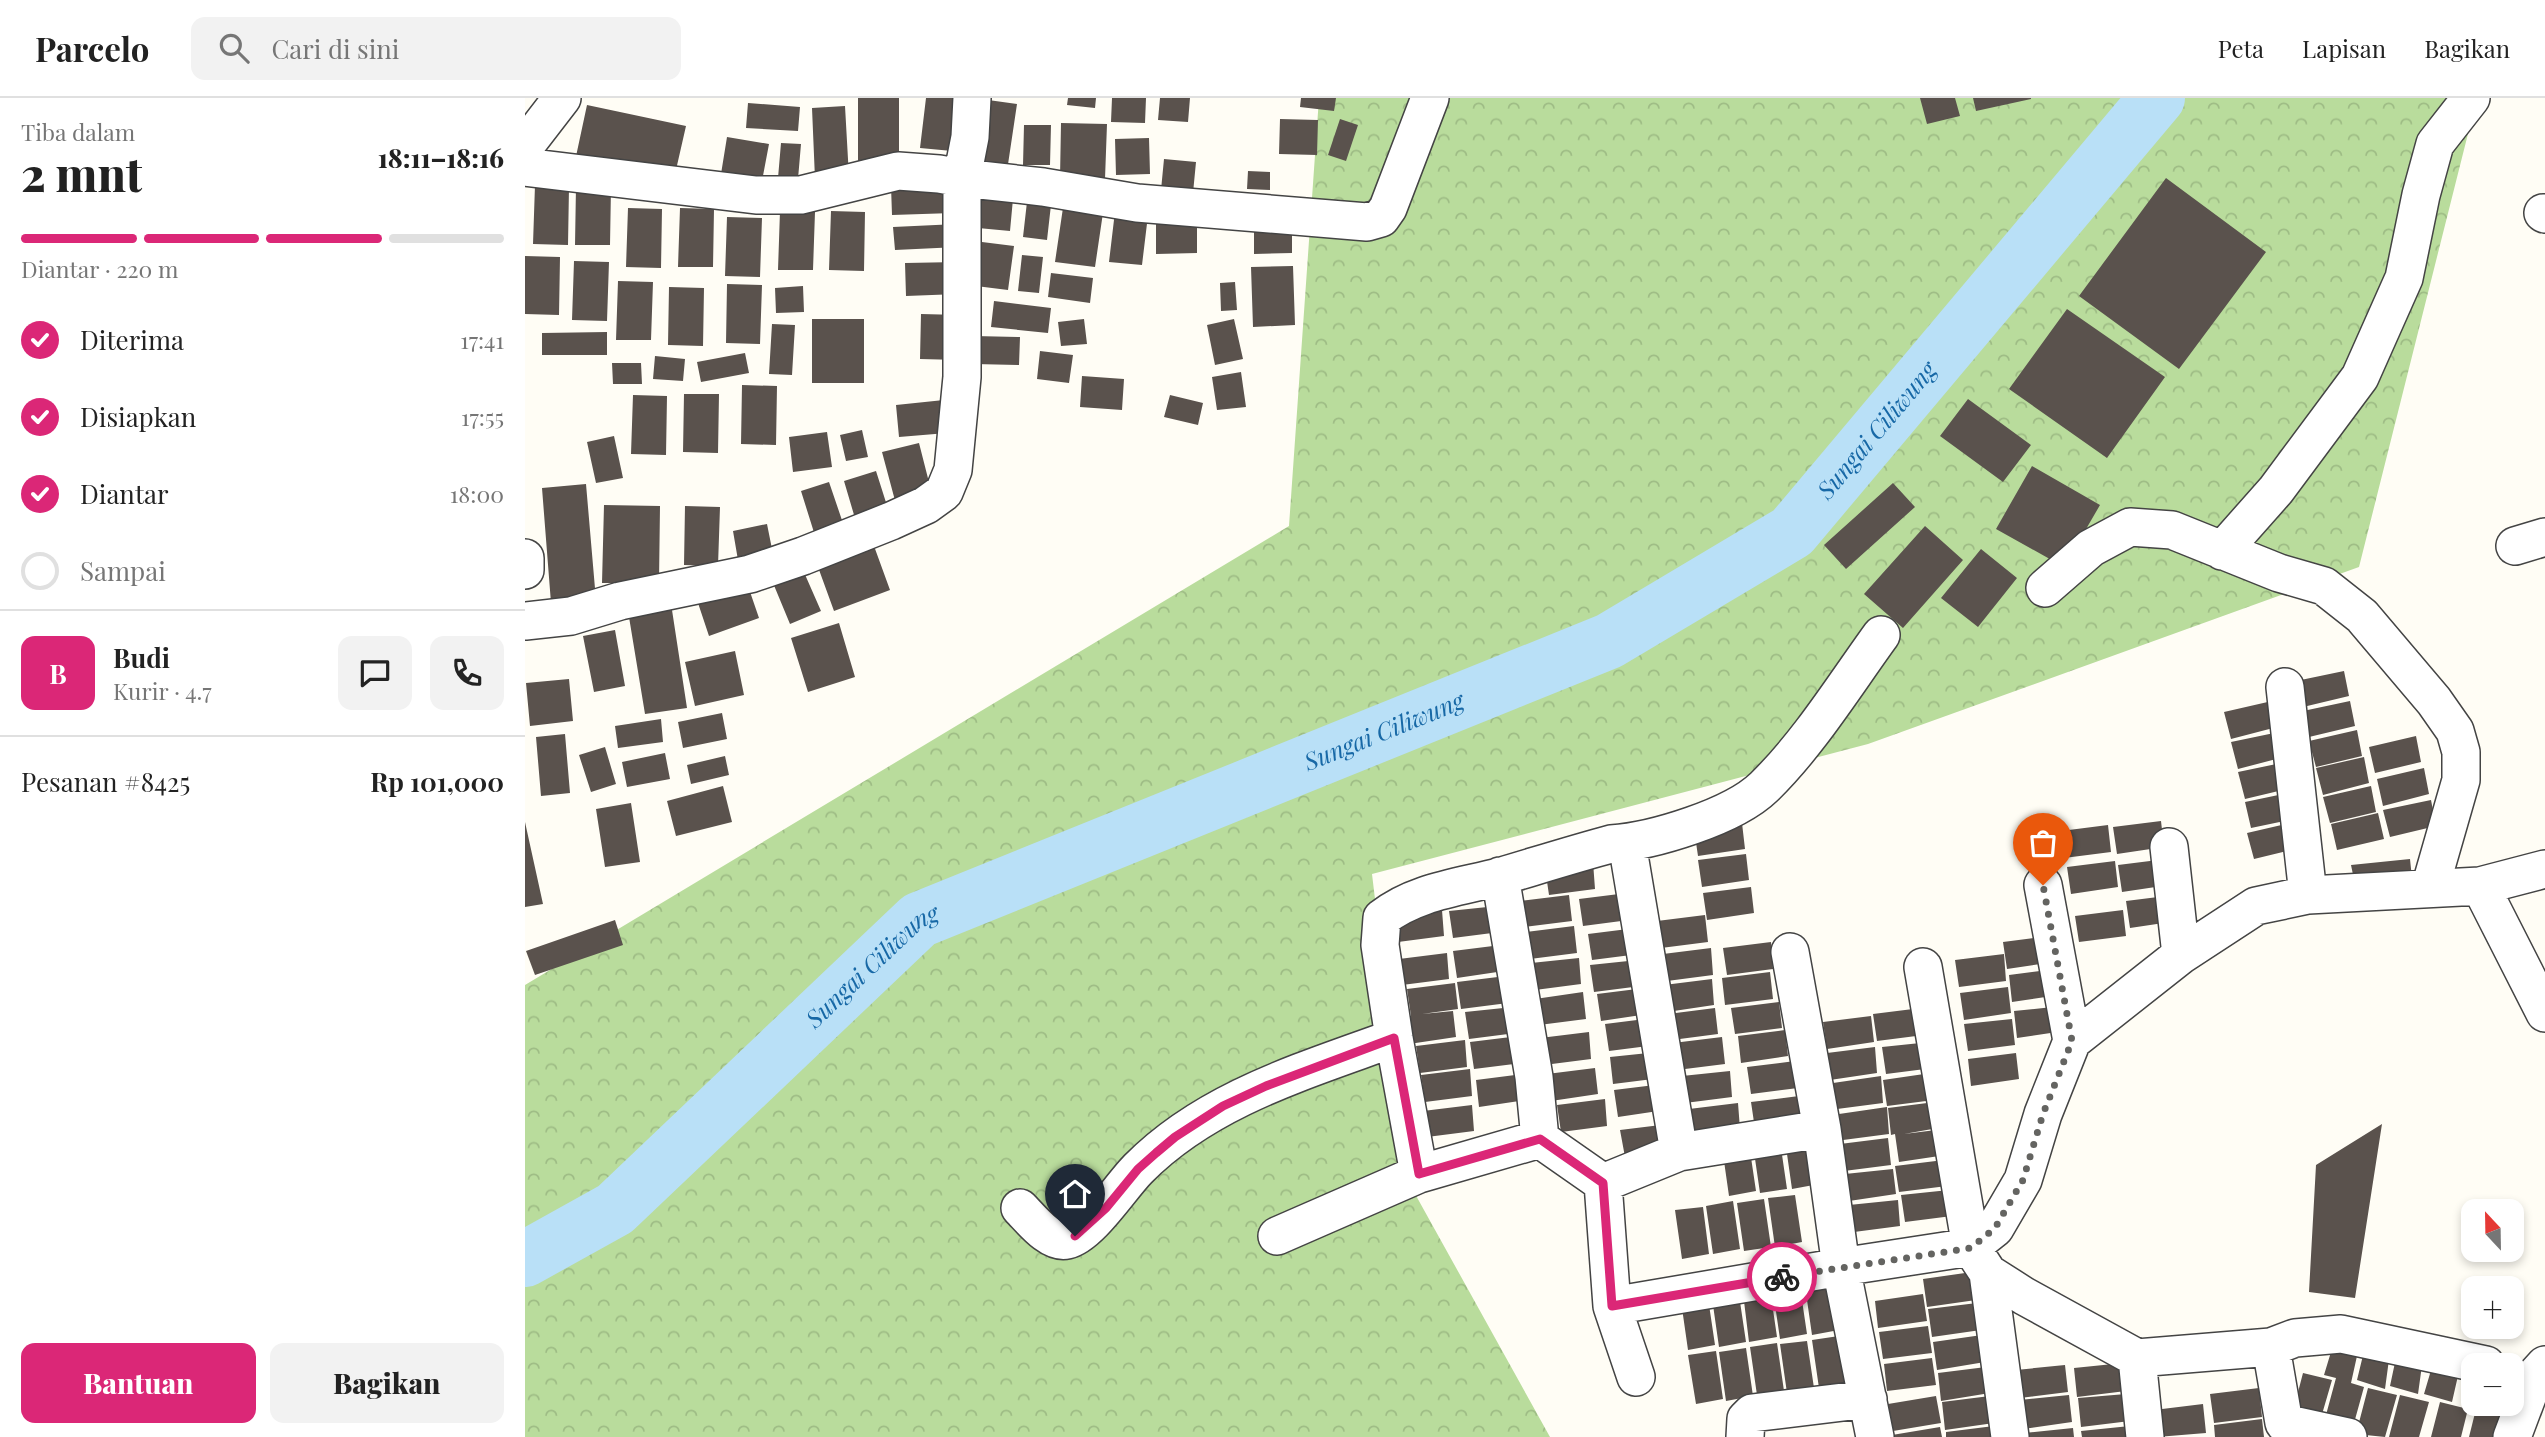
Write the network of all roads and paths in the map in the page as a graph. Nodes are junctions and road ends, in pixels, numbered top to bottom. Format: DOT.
graph roads {
  1 [pos="562,98"];
  2 [pos="972,98"];
  3 [pos="1430,98"];
  4 [pos="2471,98"];
  5 [pos="525,146"];
  6 [pos="525,167"];
  7 [pos="962,178"];
  8 [pos="2222,551"];
  9 [pos="525,558"];
  10 [pos="525,570"];
  11 [pos="2045,588"];
  12 [pos="525,621"];
  13 [pos="1881,635"];
  14 [pos="2285,687"];
  15 [pos="1627,842"];
  16 [pos="2169,847"];
  17 [pos="2545,869"];
  18 [pos="1500,876"];
  19 [pos="2043,885"];
  20 [pos="2430,888"];
  21 [pos="2308,895"];
  22 [pos="2486,897"];
  23 [pos="1790,952"];
  24 [pos="2182,955"];
  25 [pos="1923,967"];
  26 [pos="2545,1013"];
  27 [pos="1394,1038"];
  28 [pos="2072,1041"];
  29 [pos="1822,1129"];
  30 [pos="1540,1139"];
  31 [pos="1679,1152"];
  32 [pos="1419,1174"];
  33 [pos="1603,1183"];
  34 [pos="1020,1209"];
  35 [pos="1277,1236"];
  36 [pos="1980,1260"];
  37 [pos="1841,1267"];
  38 [pos="1612,1306"];
  39 [pos="2271,1347"];
  40 [pos="2137,1358"];
  41 [pos="2461,1360"];
  42 [pos="2534,1372"];
  43 [pos="1636,1377"];
  44 [pos="1868,1399"];
  45 [pos="2285,1430"];
  46 [pos="1745,1437"];
  47 [pos="1875,1437"];
  48 [pos="2010,1437"];
  49 [pos="2145,1437"];
  50 [pos="2348,1437"];
  51 [pos="2511,1437"];
  1 -- 5 [label="street"];
  2 -- 7 [label="street"];
  3 -- 7 [label="street"];
  4 -- 8 [label="street"];
  6 -- 7 [label="street"];
  7 -- 12 [label="street"];
  8 -- 11 [label="street"];
  8 -- 20 [label="street"];
  9 -- 10 [label="street"];
  13 -- 15 [label="street"];
  14 -- 21 [label="street"];
  15 -- 18 [label="street"];
  15 -- 31 [label="street"];
  16 -- 24 [label="street"];
  17 -- 20 [label="street"];
  18 -- 27 [label="street"];
  18 -- 30 [label="street"];
  19 -- 28 [label="street"];
  20 -- 21 [label="street"];
  21 -- 24 [label="street"];
  22 -- 26 [label="street"];
  23 -- 29 [label="street"];
  24 -- 28 [label="street"];
  25 -- 36 [label="street"];
  27 -- 32 [label="street"];
  27 -- 34 [label="street"];
  28 -- 36 [label="street"];
  29 -- 31 [label="street"];
  29 -- 37 [label="street"];
  30 -- 32 [label="street"];
  30 -- 33 [label="street"];
  31 -- 33 [label="street"];
  32 -- 35 [label="street"];
  33 -- 38 [label="street"];
  36 -- 37 [label="street"];
  36 -- 40 [label="street"];
  36 -- 48 [label="street"];
  37 -- 38 [label="street"];
  37 -- 44 [label="street"];
  38 -- 43 [label="street"];
  39 -- 40 [label="street"];
  39 -- 41 [label="street"];
  39 -- 45 [label="street"];
  40 -- 49 [label="street"];
  42 -- 51 [label="street"];
  44 -- 46 [label="street"];
  44 -- 47 [label="street"];
  45 -- 50 [label="street"];
}
